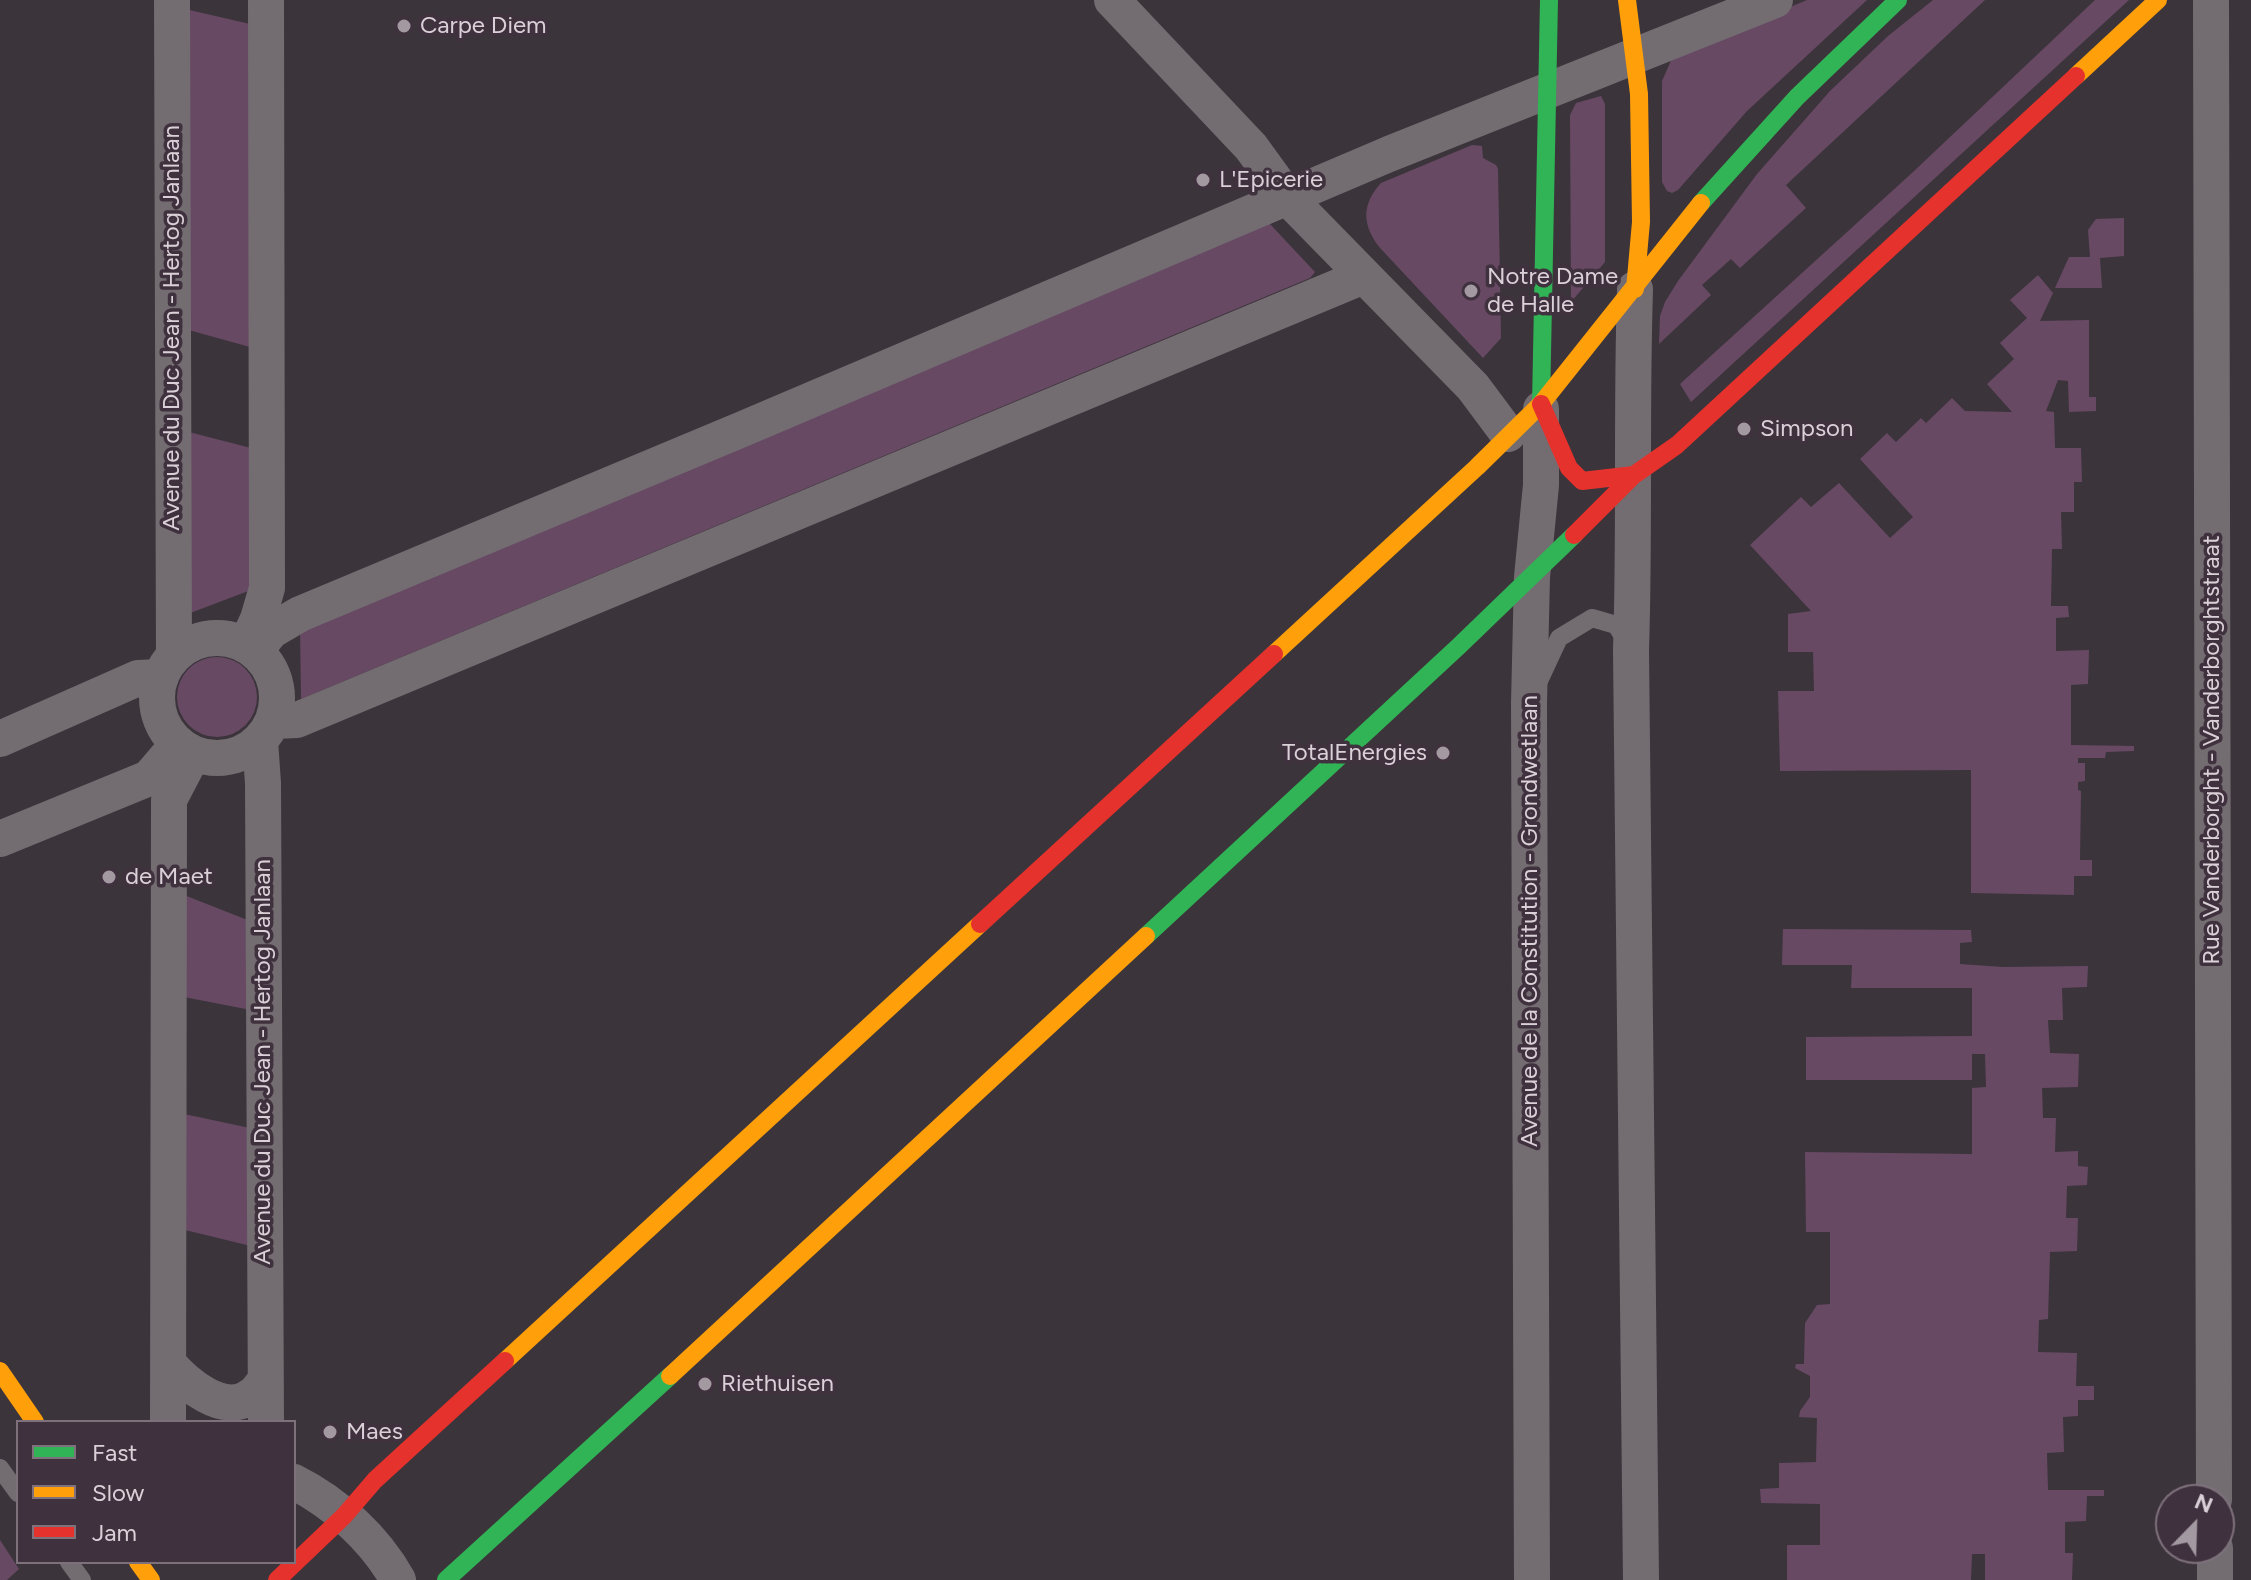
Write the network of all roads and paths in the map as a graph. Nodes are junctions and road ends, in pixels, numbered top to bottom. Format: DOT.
graph roads {
  1 [pos="172,0"];
  2 [pos="266,0"];
  3 [pos="1112,0"];
  4 [pos="1549,0"];
  5 [pos="1627,0"];
  6 [pos="1775,0"];
  7 [pos="1898,0"];
  8 [pos="2158,0"];
  9 [pos="2211,0"];
  10 [pos="1633,57"];
  11 [pos="1546,92"];
  12 [pos="1288,198"];
  13 [pos="1364,276"];
  14 [pos="1635,289"];
  15 [pos="1541,404"];
  16 [pos="1508,434"];
  17 [pos="1634,475"];
  18 [pos="1532,577"];
  19 [pos="250,648"];
  20 [pos="1631,650"];
  21 [pos="167,666"];
  22 [pos="1529,703"];
  23 [pos="267,731"];
  24 [pos="0,739"];
  25 [pos="186,749"];
  26 [pos="0,839"];
  27 [pos="168,1363"];
  28 [pos="0,1371"];
  29 [pos="264,1382"];
  30 [pos="34,1420"];
  31 [pos="168,1420"];
  32 [pos="266,1420"];
  33 [pos="0,1468"];
  34 [pos="296,1483"];
  35 [pos="2214,1484"];
  36 [pos="16,1490"];
  37 [pos="344,1516"];
  38 [pos="296,1562"];
  39 [pos="294,1564"];
  40 [pos="392,1568"];
  41 [pos="277,1580"];
  42 [pos="446,1580"];
  43 [pos="1532,1580"];
  44 [pos="1641,1580"];
  1 -- 21 [label="street, Avenue du Duc Jean - Hertog Janlaan"];
  2 -- 19 [label="street"];
  3 -- 12 [label="street"];
  4 -- 11 [label="main road"];
  5 -- 10 [label="main road"];
  6 -- 10 [label="street"];
  7 -- 14 [label="main road"];
  8 -- 17 [label="main road"];
  9 -- 35 [label="street, Rue Vanderborght - Vanderborghtstraat"];
  10 -- 11 [label="street"];
  10 -- 14 [label="main road"];
  11 -- 12 [label="street"];
  11 -- 15 [label="main road"];
  12 -- 13 [label="street"];
  12 -- 19 [label="street"];
  13 -- 16 [label="street"];
  13 -- 23 [label="street"];
  14 -- 15 [label="main road"];
  14 -- 17 [label="street"];
  15 -- 16 [label="main road"];
  15 -- 17 [label="main road"];
  15 -- 18 [label="street, Avenue de la Constitution - Grondwetlaan"];
  16 -- 37 [label="main road"];
  17 -- 18 [label="main road"];
  17 -- 20 [label="street"];
  18 -- 22 [label="street, Avenue de la Constitution - Grondwetlaan"];
  18 -- 42 [label="main road"];
  19 -- 21 [label="street"];
  19 -- 23 [label="street"];
  20 -- 22 [label="lane"];
  20 -- 44 [label="street"];
  21 -- 24 [label="street"];
  21 -- 25 [label="street"];
  22 -- 43 [label="street, Avenue de la Constitution - Grondwetlaan"];
  23 -- 25 [label="street"];
  23 -- 29 [label="street, Avenue du Duc Jean - Hertog Janlaan"];
  25 -- 26 [label="street"];
  25 -- 27 [label="street"];
  27 -- 29 [label="street"];
  27 -- 31 [label="street"];
  28 -- 30 [label="main road"];
  29 -- 32 [label="street, Avenue du Duc Jean - Hertog Janlaan"];
  33 -- 36 [label="lane"];
  34 -- 37 [label="street"];
  37 -- 38 [label="main road"];
  37 -- 40 [label="street"];
  39 -- 41 [label="main road"];
}
